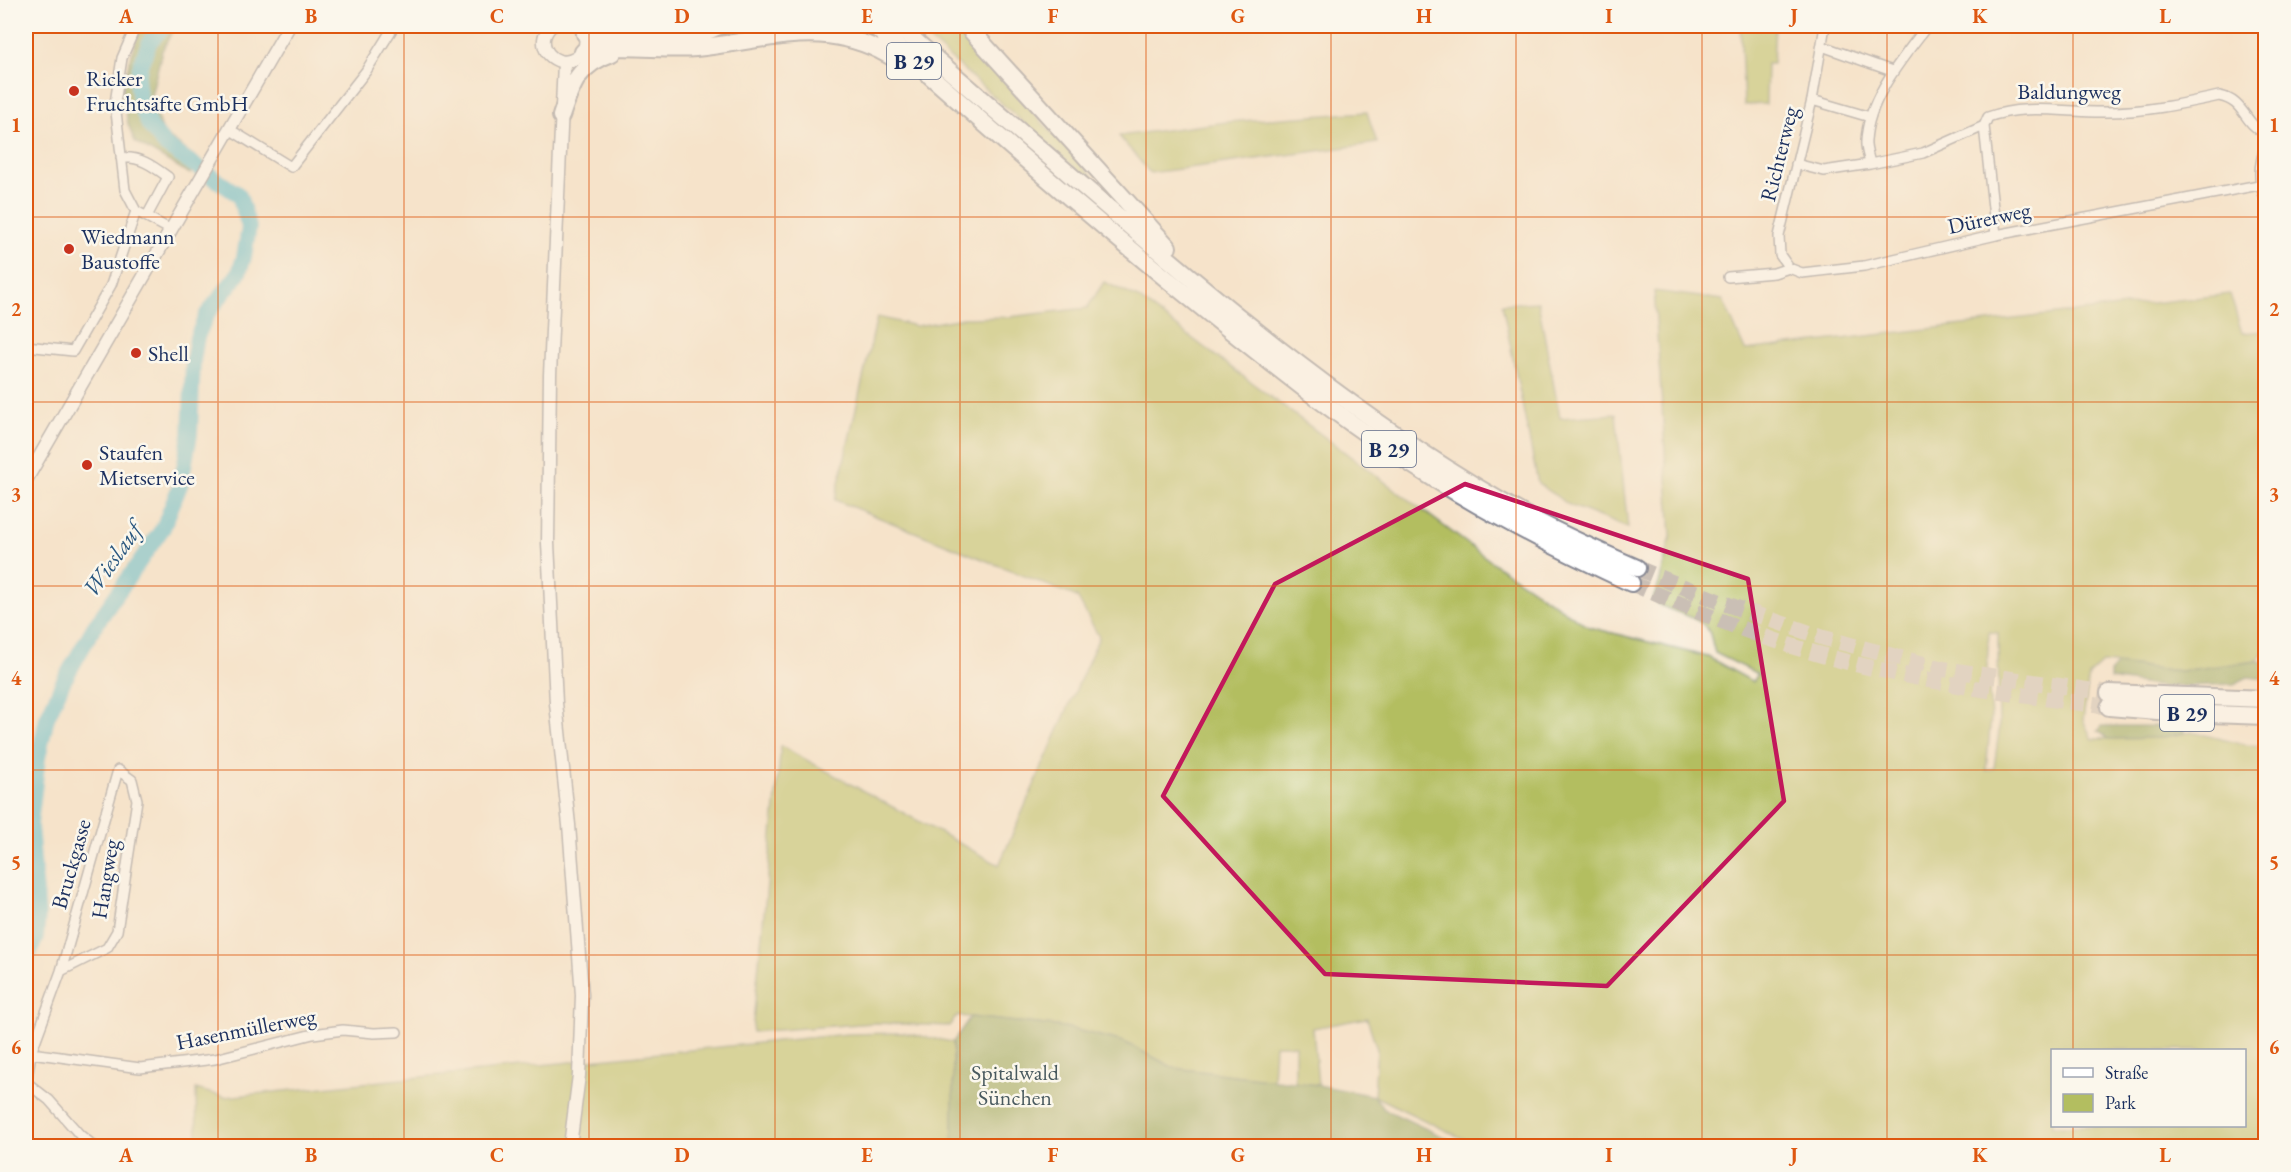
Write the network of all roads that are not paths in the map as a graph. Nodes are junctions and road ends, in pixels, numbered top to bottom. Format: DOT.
graph roads {
  1 [pos="136,26"];
  2 [pos="289,26"];
  3 [pos="394,26"];
  4 [pos="551,26"];
  5 [pos="600,26"];
  6 [pos="719,26"];
  7 [pos="874,26"];
  8 [pos="898,26"];
  9 [pos="967,26"];
  10 [pos="1825,26"];
  11 [pos="1928,26"];
  12 [pos="582,30"];
  13 [pos="635,42"];
  14 [pos="1822,46"];
  15 [pos="583,52"];
  16 [pos="564,62"];
  17 [pos="1892,71"];
  18 [pos="954,96"];
  19 [pos="1812,100"];
  20 [pos="561,116"];
  21 [pos="1870,117"];
  22 [pos="1983,126"];
  23 [pos="229,129"];
  24 [pos="2265,134"];
  25 [pos="2265,144"];
  26 [pos="121,158"];
  27 [pos="1796,164"];
  28 [pos="1870,164"];
  29 [pos="2259,185"];
  30 [pos="2265,201"];
  31 [pos="136,211"];
  32 [pos="147,216"];
  33 [pos="171,230"];
  34 [pos="1996,235"];
  35 [pos="1789,268"];
  36 [pos="1728,277"];
  37 [pos="1193,281"];
  38 [pos="26,346"];
  39 [pos="26,480"];
  40 [pos="2265,699"];
  41 [pos="2265,716"];
  42 [pos="118,770"];
  43 [pos="61,971"];
  44 [pos="398,1032"];
  45 [pos="31,1053"];
  46 [pos="27,1072"];
  47 [pos="26,1083"];
  48 [pos="94,1146"];
  49 [pos="570,1146"];
  1 -- 26 [label="street"];
  2 -- 23 [label="main road"];
  3 -- 23 [label="street"];
  4 -- 16 [label="main road"];
  5 -- 13 [label="highway"];
  6 -- 13 [label="highway"];
  7 -- 18 [label="highway, B 29"];
  8 -- 37 [label="highway, B 29"];
  9 -- 37 [label="highway"];
  10 -- 14 [label="street, Richterweg"];
  11 -- 17 [label="street"];
  12 -- 13 [label="highway"];
  12 -- 15 [label="main road"];
  13 -- 15 [label="highway"];
  13 -- 18 [label="highway"];
  13 -- 20 [label="highway"];
  14 -- 17 [label="street"];
  14 -- 19 [label="street, Richterweg"];
  15 -- 16 [label="main road"];
  16 -- 20 [label="main road"];
  17 -- 21 [label="street"];
  18 -- 37 [label="highway, B 29"];
  19 -- 21 [label="street"];
  19 -- 27 [label="street, Richterweg"];
  20 -- 49 [label="main road"];
  21 -- 28 [label="street"];
  22 -- 24 [label="street, Baldungweg"];
  22 -- 28 [label="street, Baldungweg"];
  22 -- 34 [label="street"];
  23 -- 33 [label="main road"];
  25 -- 29 [label="street"];
  26 -- 31 [label="street"];
  26 -- 32 [label="street"];
  27 -- 28 [label="street, Baldungweg"];
  27 -- 35 [label="street, Richterweg"];
  29 -- 30 [label="street"];
  29 -- 34 [label="street, Dürerweg"];
  31 -- 32 [label="street"];
  31 -- 38 [label="street"];
  32 -- 33 [label="street"];
  33 -- 39 [label="main road"];
  34 -- 35 [label="street, Dürerweg"];
  35 -- 36 [label="street, Dürerweg"];
  40 -- 41 [label="highway, B 29"];
  42 -- 43 [label="street, Bruckgasse"];
  42 -- 43 [label="street, Hangweg"];
  43 -- 45 [label="street, Bruckgasse"];
  44 -- 45 [label="street, Hasenmüllerweg"];
  45 -- 46 [label="street, Bruckgasse"];
  46 -- 47 [label="street, Bruckgasse"];
  47 -- 48 [label="street"];
}
